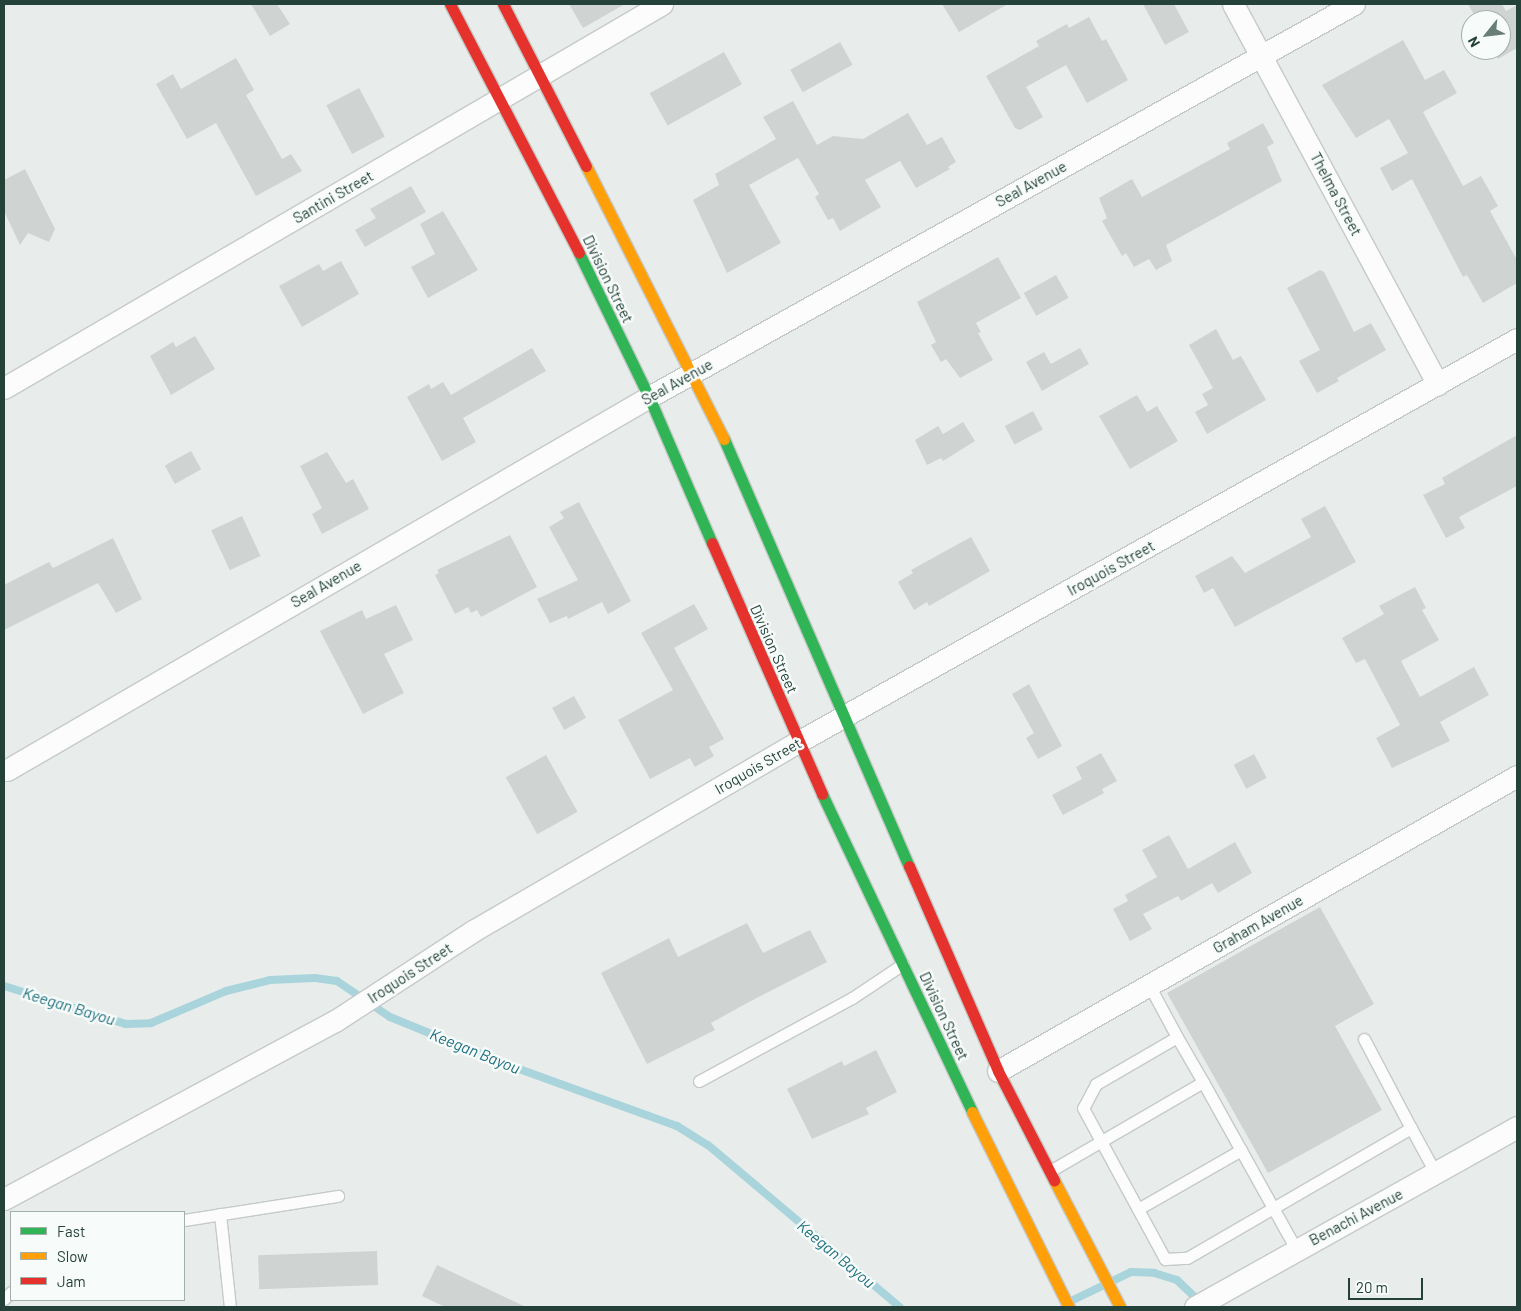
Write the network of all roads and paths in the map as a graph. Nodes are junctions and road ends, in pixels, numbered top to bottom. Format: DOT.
graph roads {
  1 [pos="450,4"];
  2 [pos="503,4"];
  3 [pos="662,4"];
  4 [pos="1233,4"];
  5 [pos="1354,4"];
  6 [pos="1262,56"];
  7 [pos="541,75"];
  8 [pos="500,99"];
  9 [pos="1517,340"];
  10 [pos="693,372"];
  11 [pos="1438,384"];
  12 [pos="4,388"];
  13 [pos="649,397"];
  14 [pos="844,718"];
  15 [pos="798,742"];
  16 [pos="6,770"];
  17 [pos="1517,776"];
  18 [pos="903,964"];
  19 [pos="1149,985"];
  20 [pos="1177,1037"];
  21 [pos="1364,1039"];
  22 [pos="998,1071"];
  23 [pos="700,1081"];
  24 [pos="1203,1082"];
  25 [pos="1411,1128"];
  26 [pos="1517,1128"];
  27 [pos="1101,1141"];
  28 [pos="1241,1150"];
  29 [pos="1050,1171"];
  30 [pos="1436,1174"];
  31 [pos="6,1194"];
  32 [pos="338,1196"];
  33 [pos="1272,1207"];
  34 [pos="1138,1209"];
  35 [pos="220,1214"];
  36 [pos="185,1220"];
  37 [pos="1296,1249"];
  38 [pos="1118,1304"];
  39 [pos="230,1307"];
  40 [pos="1069,1307"];
  41 [pos="1195,1307"];
  1 -- 8 [label="main road, Division Street"];
  2 -- 7 [label="main road, Division Street"];
  3 -- 7 [label="street, Santini Street"];
  4 -- 6 [label="street, Thelma Street"];
  5 -- 6 [label="street, Seal Avenue"];
  6 -- 10 [label="street, Seal Avenue"];
  6 -- 11 [label="street, Thelma Street"];
  7 -- 8 [label="street, Santini Street"];
  7 -- 10 [label="main road, Division Street"];
  8 -- 12 [label="street, Santini Street"];
  8 -- 13 [label="main road, Division Street"];
  9 -- 11 [label="street, Iroquois Street"];
  10 -- 13 [label="street, Seal Avenue"];
  10 -- 14 [label="main road, Division Street"];
  11 -- 14 [label="street, Iroquois Street"];
  13 -- 15 [label="main road, Division Street"];
  13 -- 16 [label="street, Seal Avenue"];
  14 -- 15 [label="street, Iroquois Street"];
  14 -- 22 [label="main road, Division Street"];
  15 -- 18 [label="main road, Division Street"];
  15 -- 31 [label="street, Iroquois Street"];
  17 -- 19 [label="street, Graham Avenue"];
  18 -- 23 [label="lane"];
  18 -- 40 [label="main road, Division Street"];
  19 -- 20 [label="lane"];
  19 -- 22 [label="street, Graham Avenue"];
  20 -- 24 [label="lane"];
  20 -- 27 [label="lane"];
  21 -- 25 [label="lane"];
  22 -- 29 [label="main road, Division Street"];
  24 -- 27 [label="lane"];
  24 -- 28 [label="lane"];
  25 -- 30 [label="lane"];
  25 -- 33 [label="lane"];
  26 -- 30 [label="street, Benachi Avenue"];
  27 -- 29 [label="lane"];
  27 -- 34 [label="lane"];
  28 -- 33 [label="lane"];
  28 -- 34 [label="lane"];
  29 -- 38 [label="main road, Division Street"];
  30 -- 37 [label="street, Benachi Avenue"];
  32 -- 35 [label="lane"];
  33 -- 34 [label="lane"];
  33 -- 37 [label="lane"];
  35 -- 36 [label="lane"];
  35 -- 39 [label="lane"];
  37 -- 41 [label="street, Benachi Avenue"];
}
